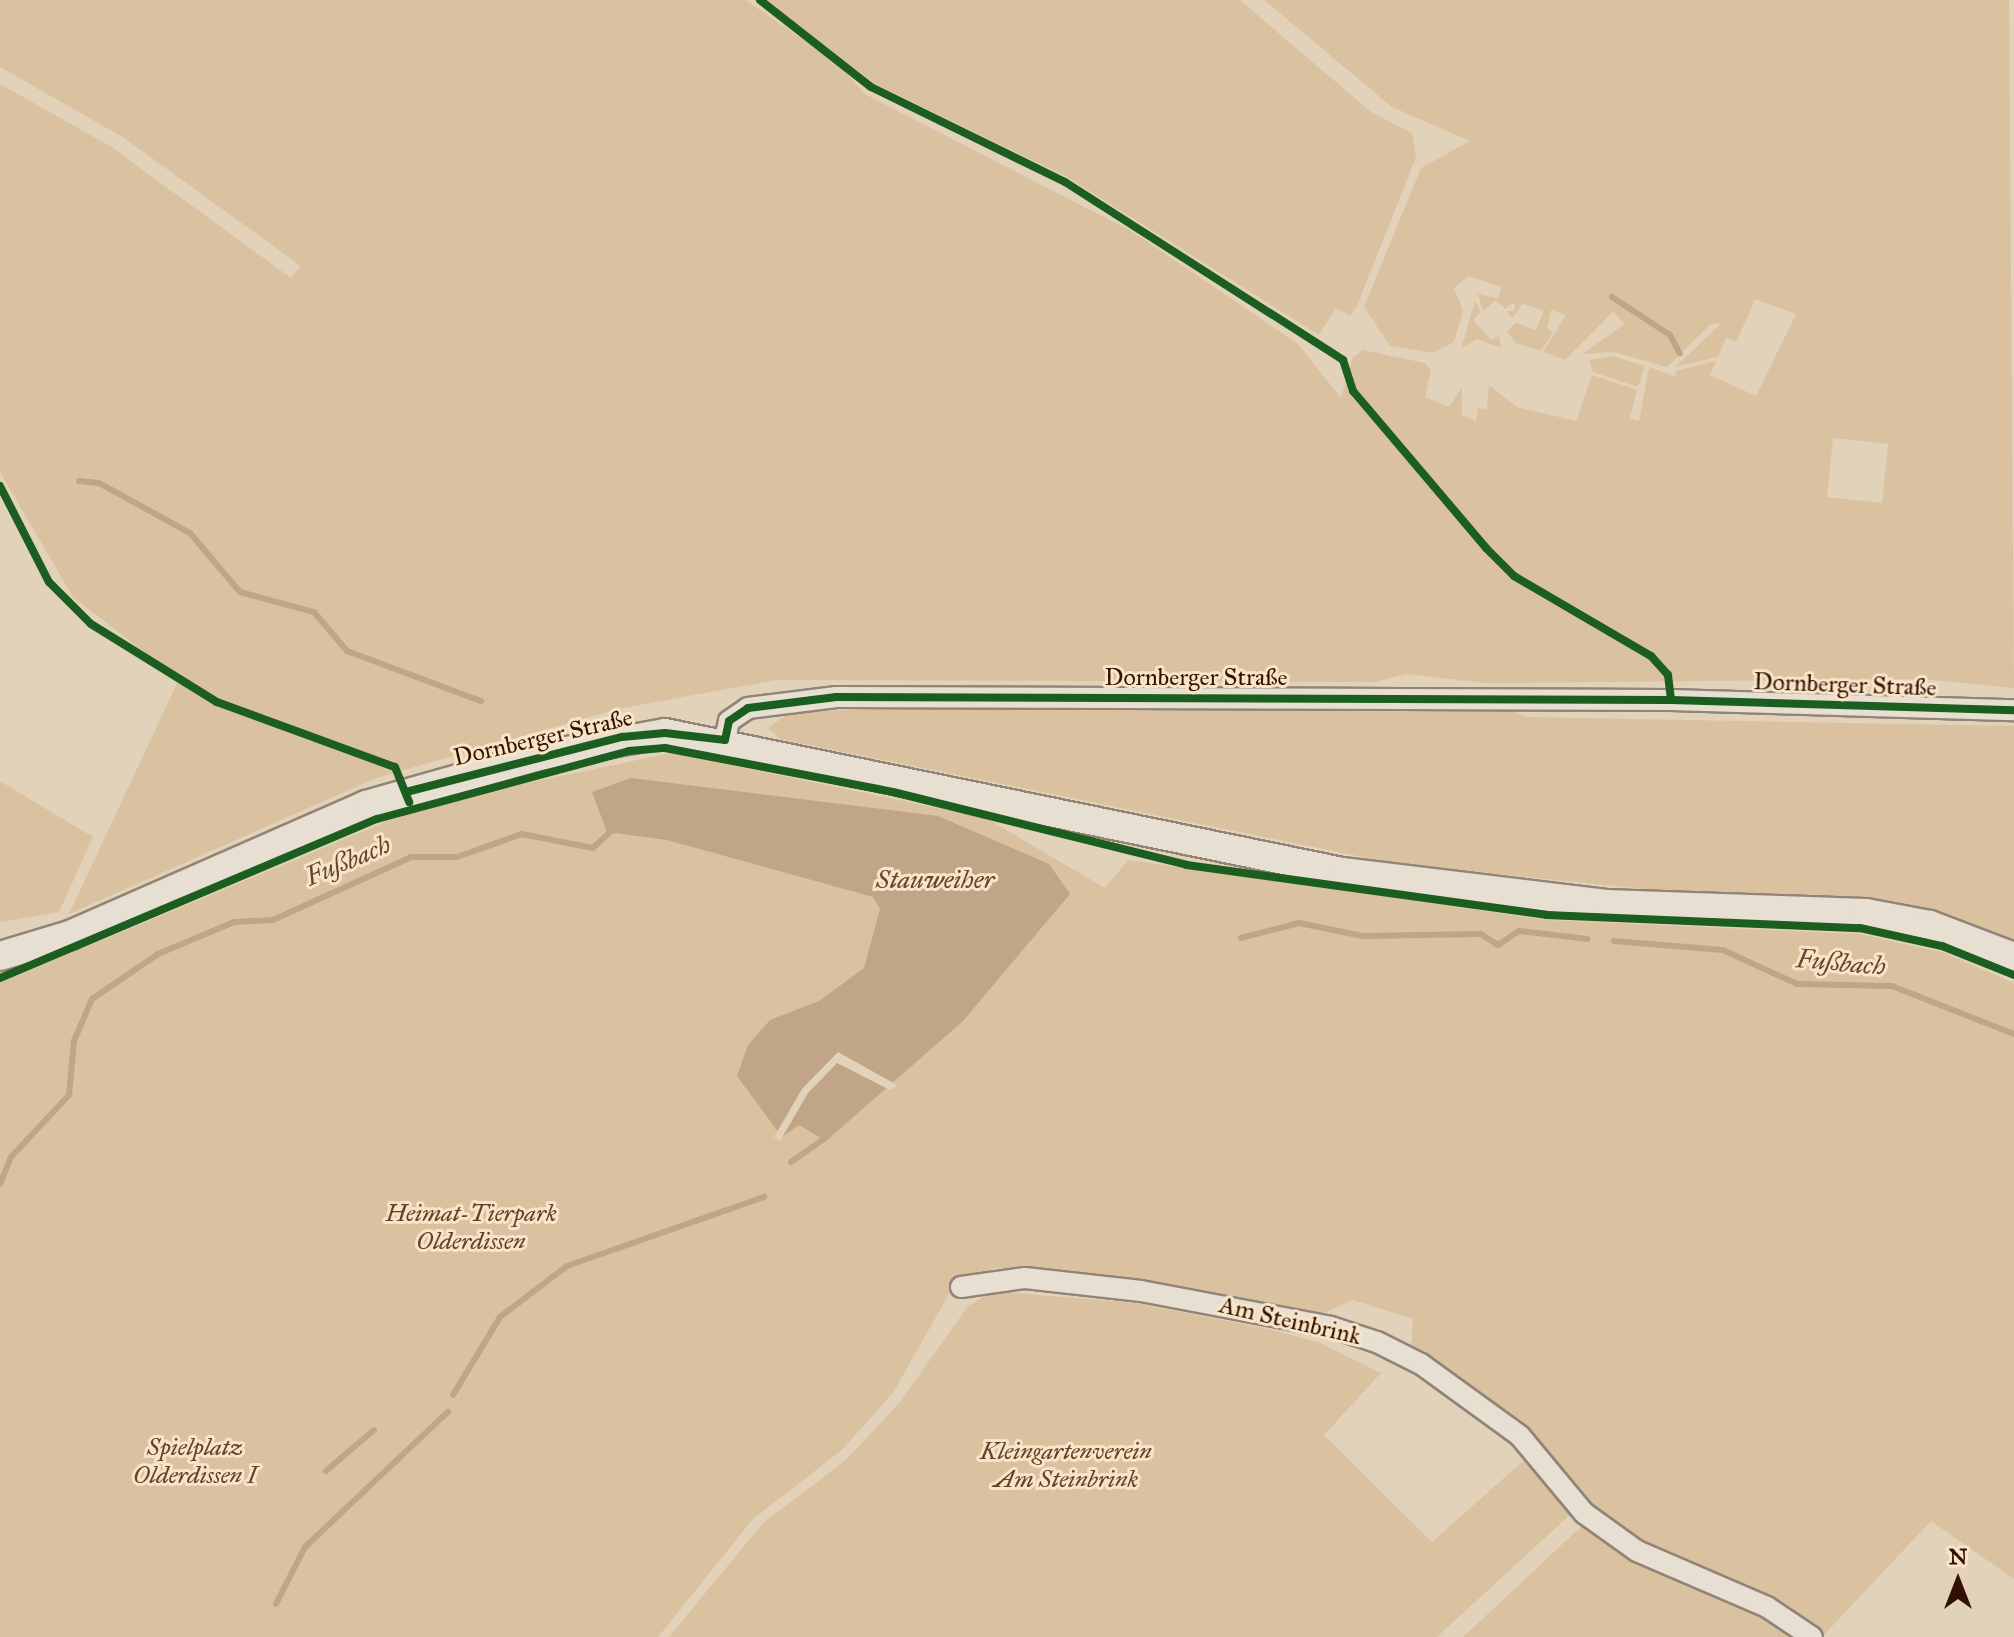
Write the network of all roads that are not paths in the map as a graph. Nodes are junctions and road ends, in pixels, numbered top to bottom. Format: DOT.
graph roads {
  1 [pos="2014,710"];
  2 [pos="725,740"];
  3 [pos="0,956"];
  4 [pos="2014,957"];
  5 [pos="961,1287"];
  6 [pos="1812,1637"];
  1 -- 2 [label="street, Dornberger Straße"];
  2 -- 3 [label="main road, Dornberger Straße"];
  2 -- 4 [label="main road"];
  5 -- 6 [label="street, Am Steinbrink"];
}
